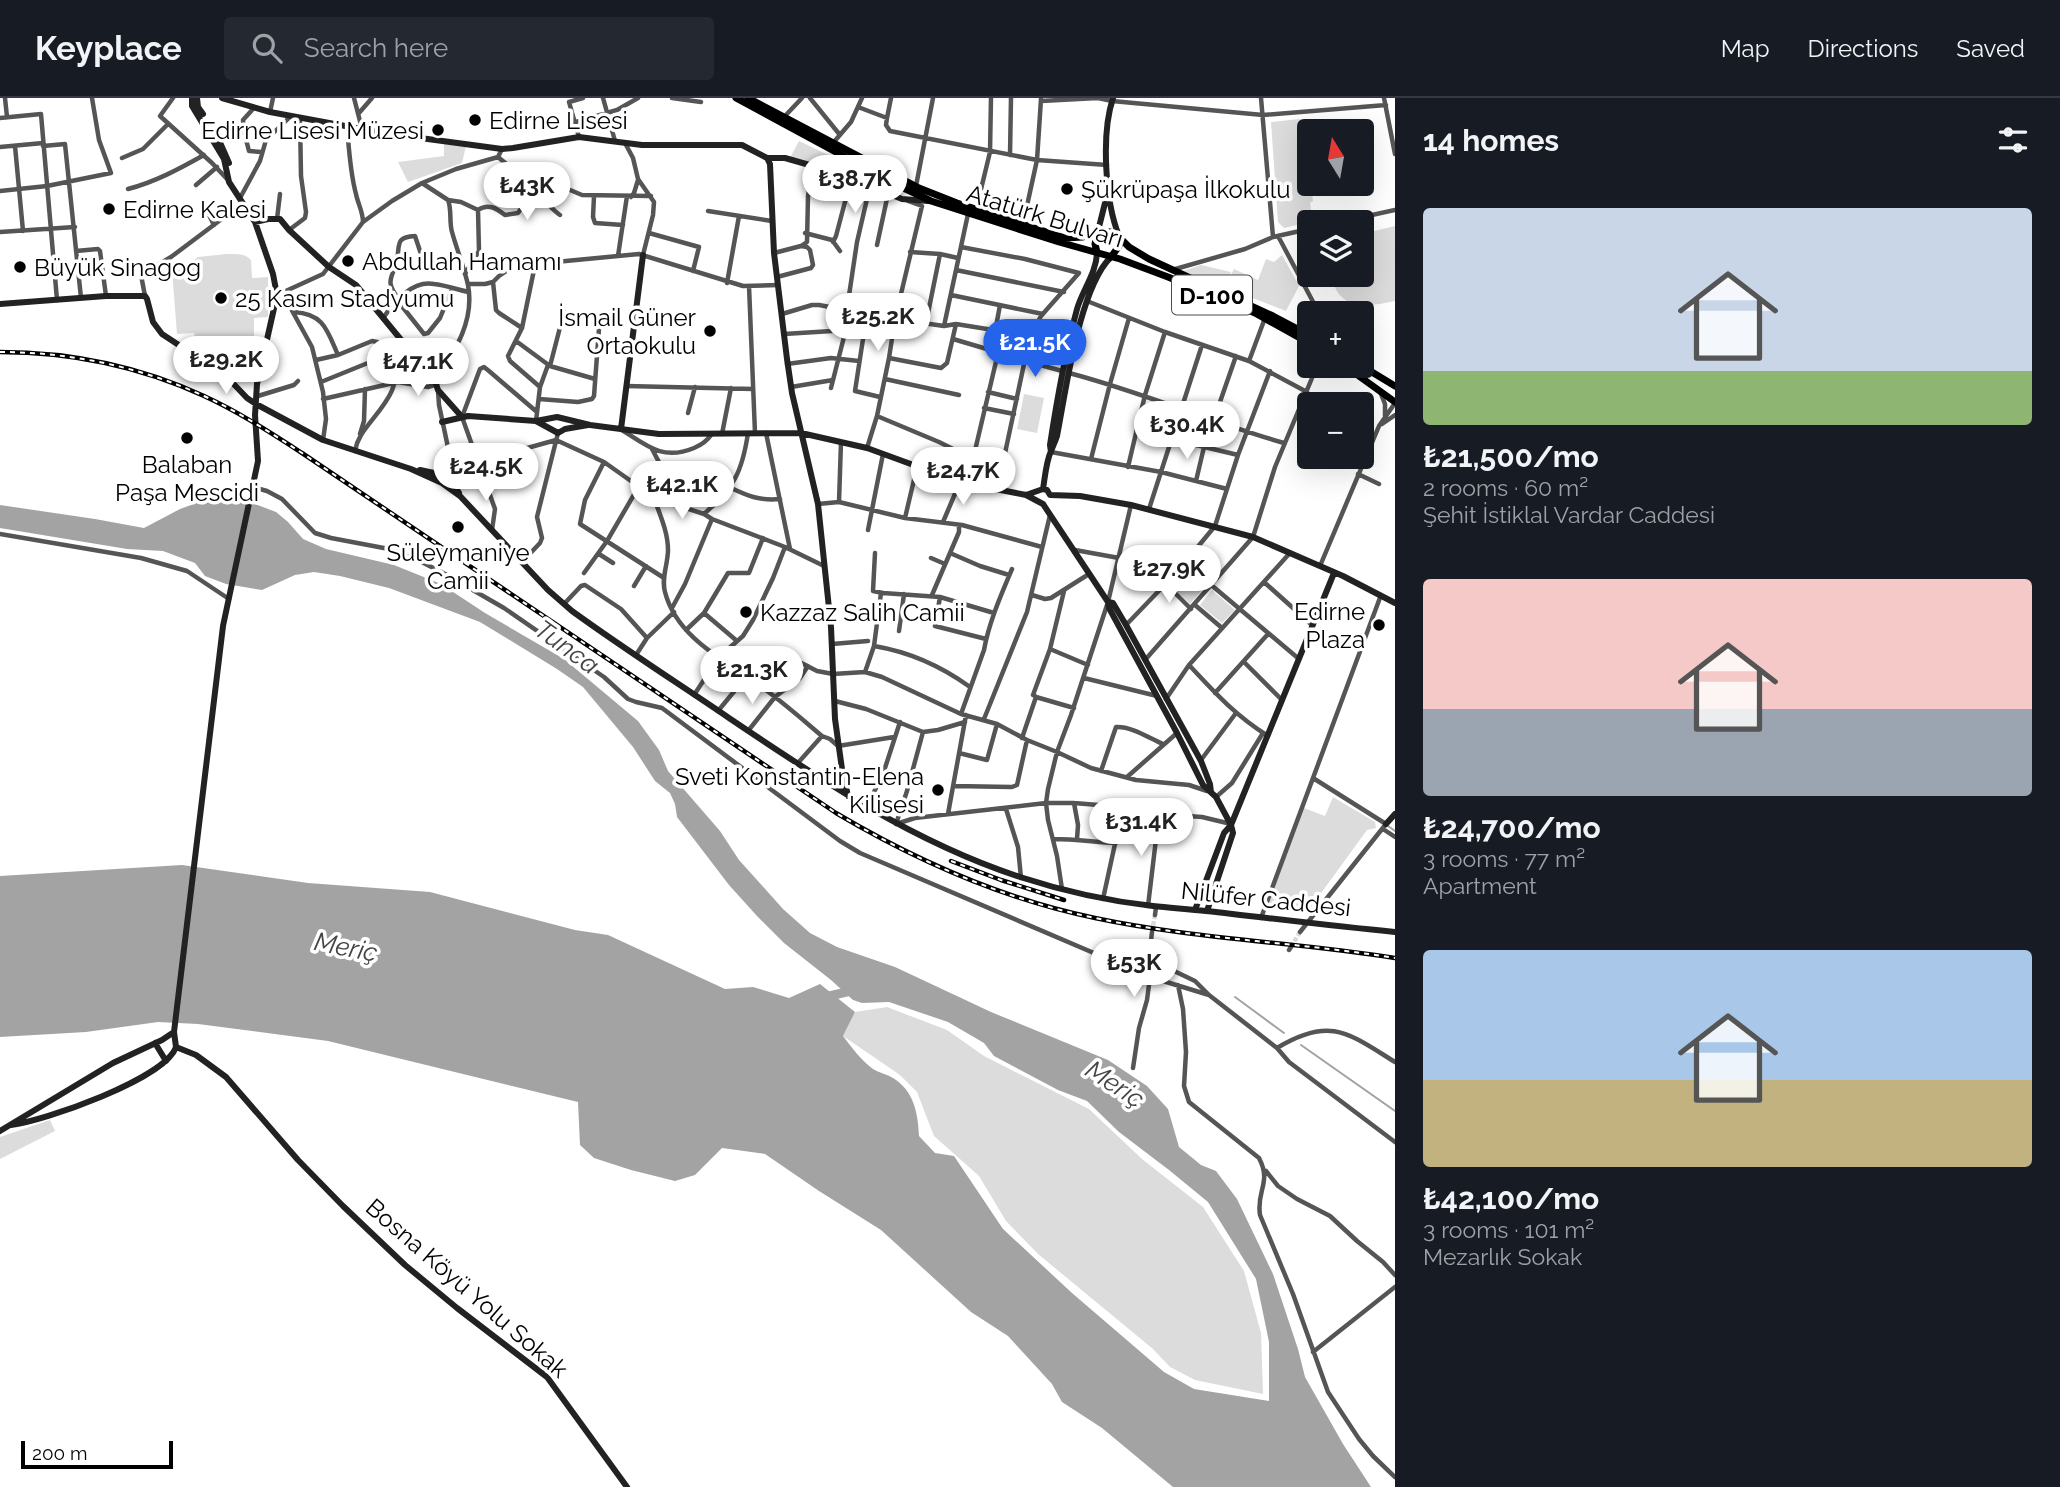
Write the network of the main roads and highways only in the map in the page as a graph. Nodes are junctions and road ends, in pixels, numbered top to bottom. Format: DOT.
graph roads {
  1 [pos="194,98"];
  2 [pos="222,98"];
  3 [pos="736,98"];
  4 [pos="748,98"];
  5 [pos="1112,100"];
  6 [pos="241,102"];
  7 [pos="767,158"];
  8 [pos="1108,186"];
  9 [pos="931,201"];
  10 [pos="972,212"];
  11 [pos="256,222"];
  12 [pos="1098,231"];
  13 [pos="1119,236"];
  14 [pos="1097,252"];
  15 [pos="643,255"];
  16 [pos="1111,257"];
  17 [pos="0,296"];
  18 [pos="1084,300"];
  19 [pos="0,304"];
  20 [pos="1297,329"];
  21 [pos="1297,336"];
  22 [pos="1374,373"];
  23 [pos="1362,378"];
  24 [pos="257,384"];
  25 [pos="1395,386"];
  26 [pos="241,392"];
  27 [pos="1395,403"];
  28 [pos="256,404"];
  29 [pos="462,416"];
  30 [pos="559,418"];
  31 [pos="536,421"];
  32 [pos="442,422"];
  33 [pos="590,425"];
  34 [pos="565,429"];
  35 [pos="621,429"];
  36 [pos="801,433"];
  37 [pos="555,435"];
  38 [pos="411,469"];
  39 [pos="448,474"];
  40 [pos="441,482"];
  41 [pos="1041,490"];
  42 [pos="1026,495"];
  43 [pos="1050,495"];
  44 [pos="460,496"];
  45 [pos="1040,503"];
  46 [pos="1334,573"];
  47 [pos="1108,602"];
  48 [pos="1395,603"];
  49 [pos="1214,794"];
  50 [pos="848,796"];
  51 [pos="1395,814"];
  52 [pos="1231,825"];
  53 [pos="1384,827"];
  54 [pos="1195,910"];
  55 [pos="1207,911"];
  56 [pos="1395,932"];
  57 [pos="174,1032"];
  58 [pos="155,1043"];
  59 [pos="176,1047"];
  60 [pos="166,1062"];
  61 [pos="11,1125"];
  62 [pos="0,1130"];
  63 [pos="627,1487"];
  1 -- 11 [label="main road"];
  2 -- 6 [label="main road"];
  3 -- 9 [label="main road, Atatürk Bulvarı / D-100"];
  4 -- 10 [label="main road, Atatürk Bulvarı / D-100"];
  5 -- 8 [label="main road"];
  6 -- 7 [label="main road"];
  7 -- 9 [label="main road"];
  7 -- 36 [label="main road"];
  8 -- 12 [label="main road"];
  8 -- 13 [label="main road"];
  9 -- 10 [label="main road, Atatürk Bulvarı / D-100"];
  10 -- 12 [label="main road, Atatürk Bulvarı / D-100"];
  10 -- 14 [label="main road, Atatürk Bulvarı / D-100"];
  11 -- 24 [label="main road"];
  11 -- 29 [label="main road"];
  12 -- 13 [label="main road, Atatürk Bulvarı / D-100"];
  12 -- 14 [label="main road"];
  13 -- 16 [label="main road"];
  13 -- 20 [label="main road, Atatürk Bulvarı / D-100"];
  14 -- 16 [label="main road, Atatürk Bulvarı / D-100"];
  14 -- 18 [label="main road"];
  15 -- 35 [label="main road"];
  16 -- 18 [label="main road"];
  16 -- 21 [label="main road, Atatürk Bulvarı / D-100"];
  17 -- 19 [label="main road"];
  18 -- 41 [label="main road"];
  19 -- 26 [label="main road"];
  22 -- 25 [label="main road"];
  23 -- 27 [label="main road"];
  24 -- 26 [label="main road"];
  24 -- 28 [label="main road"];
  26 -- 28 [label="main road"];
  28 -- 38 [label="main road"];
  28 -- 57 [label="main road"];
  29 -- 31 [label="main road"];
  29 -- 32 [label="main road"];
  30 -- 31 [label="main road"];
  30 -- 33 [label="main road"];
  30 -- 34 [label="main road"];
  30 -- 37 [label="main road"];
  31 -- 37 [label="main road"];
  33 -- 34 [label="main road"];
  33 -- 35 [label="main road"];
  34 -- 37 [label="main road"];
  35 -- 36 [label="main road"];
  36 -- 42 [label="main road"];
  36 -- 50 [label="main road"];
  38 -- 39 [label="main road"];
  38 -- 40 [label="main road"];
  39 -- 40 [label="main road"];
  39 -- 44 [label="main road"];
  40 -- 44 [label="main road"];
  41 -- 42 [label="main road"];
  41 -- 43 [label="main road"];
  41 -- 45 [label="main road"];
  42 -- 45 [label="main road"];
  43 -- 45 [label="main road"];
  43 -- 46 [label="main road"];
  44 -- 50 [label="main road, Nilüfer Caddesi"];
  45 -- 47 [label="main road"];
  46 -- 48 [label="main road"];
  46 -- 52 [label="main road"];
  47 -- 49 [label="main road"];
  47 -- 49 [label="main road"];
  49 -- 52 [label="main road"];
  50 -- 54 [label="main road, Nilüfer Caddesi"];
  51 -- 53 [label="main road"];
  52 -- 54 [label="main road"];
  52 -- 55 [label="main road"];
  54 -- 55 [label="main road, Nilüfer Caddesi"];
  55 -- 56 [label="main road, Nilüfer Caddesi"];
  57 -- 58 [label="main road"];
  57 -- 59 [label="main road"];
  58 -- 60 [label="main road"];
  58 -- 61 [label="main road"];
  59 -- 60 [label="main road"];
  59 -- 63 [label="main road, Bosna Köyü Yolu Sokak"];
  60 -- 61 [label="main road"];
  61 -- 62 [label="main road"];
}
